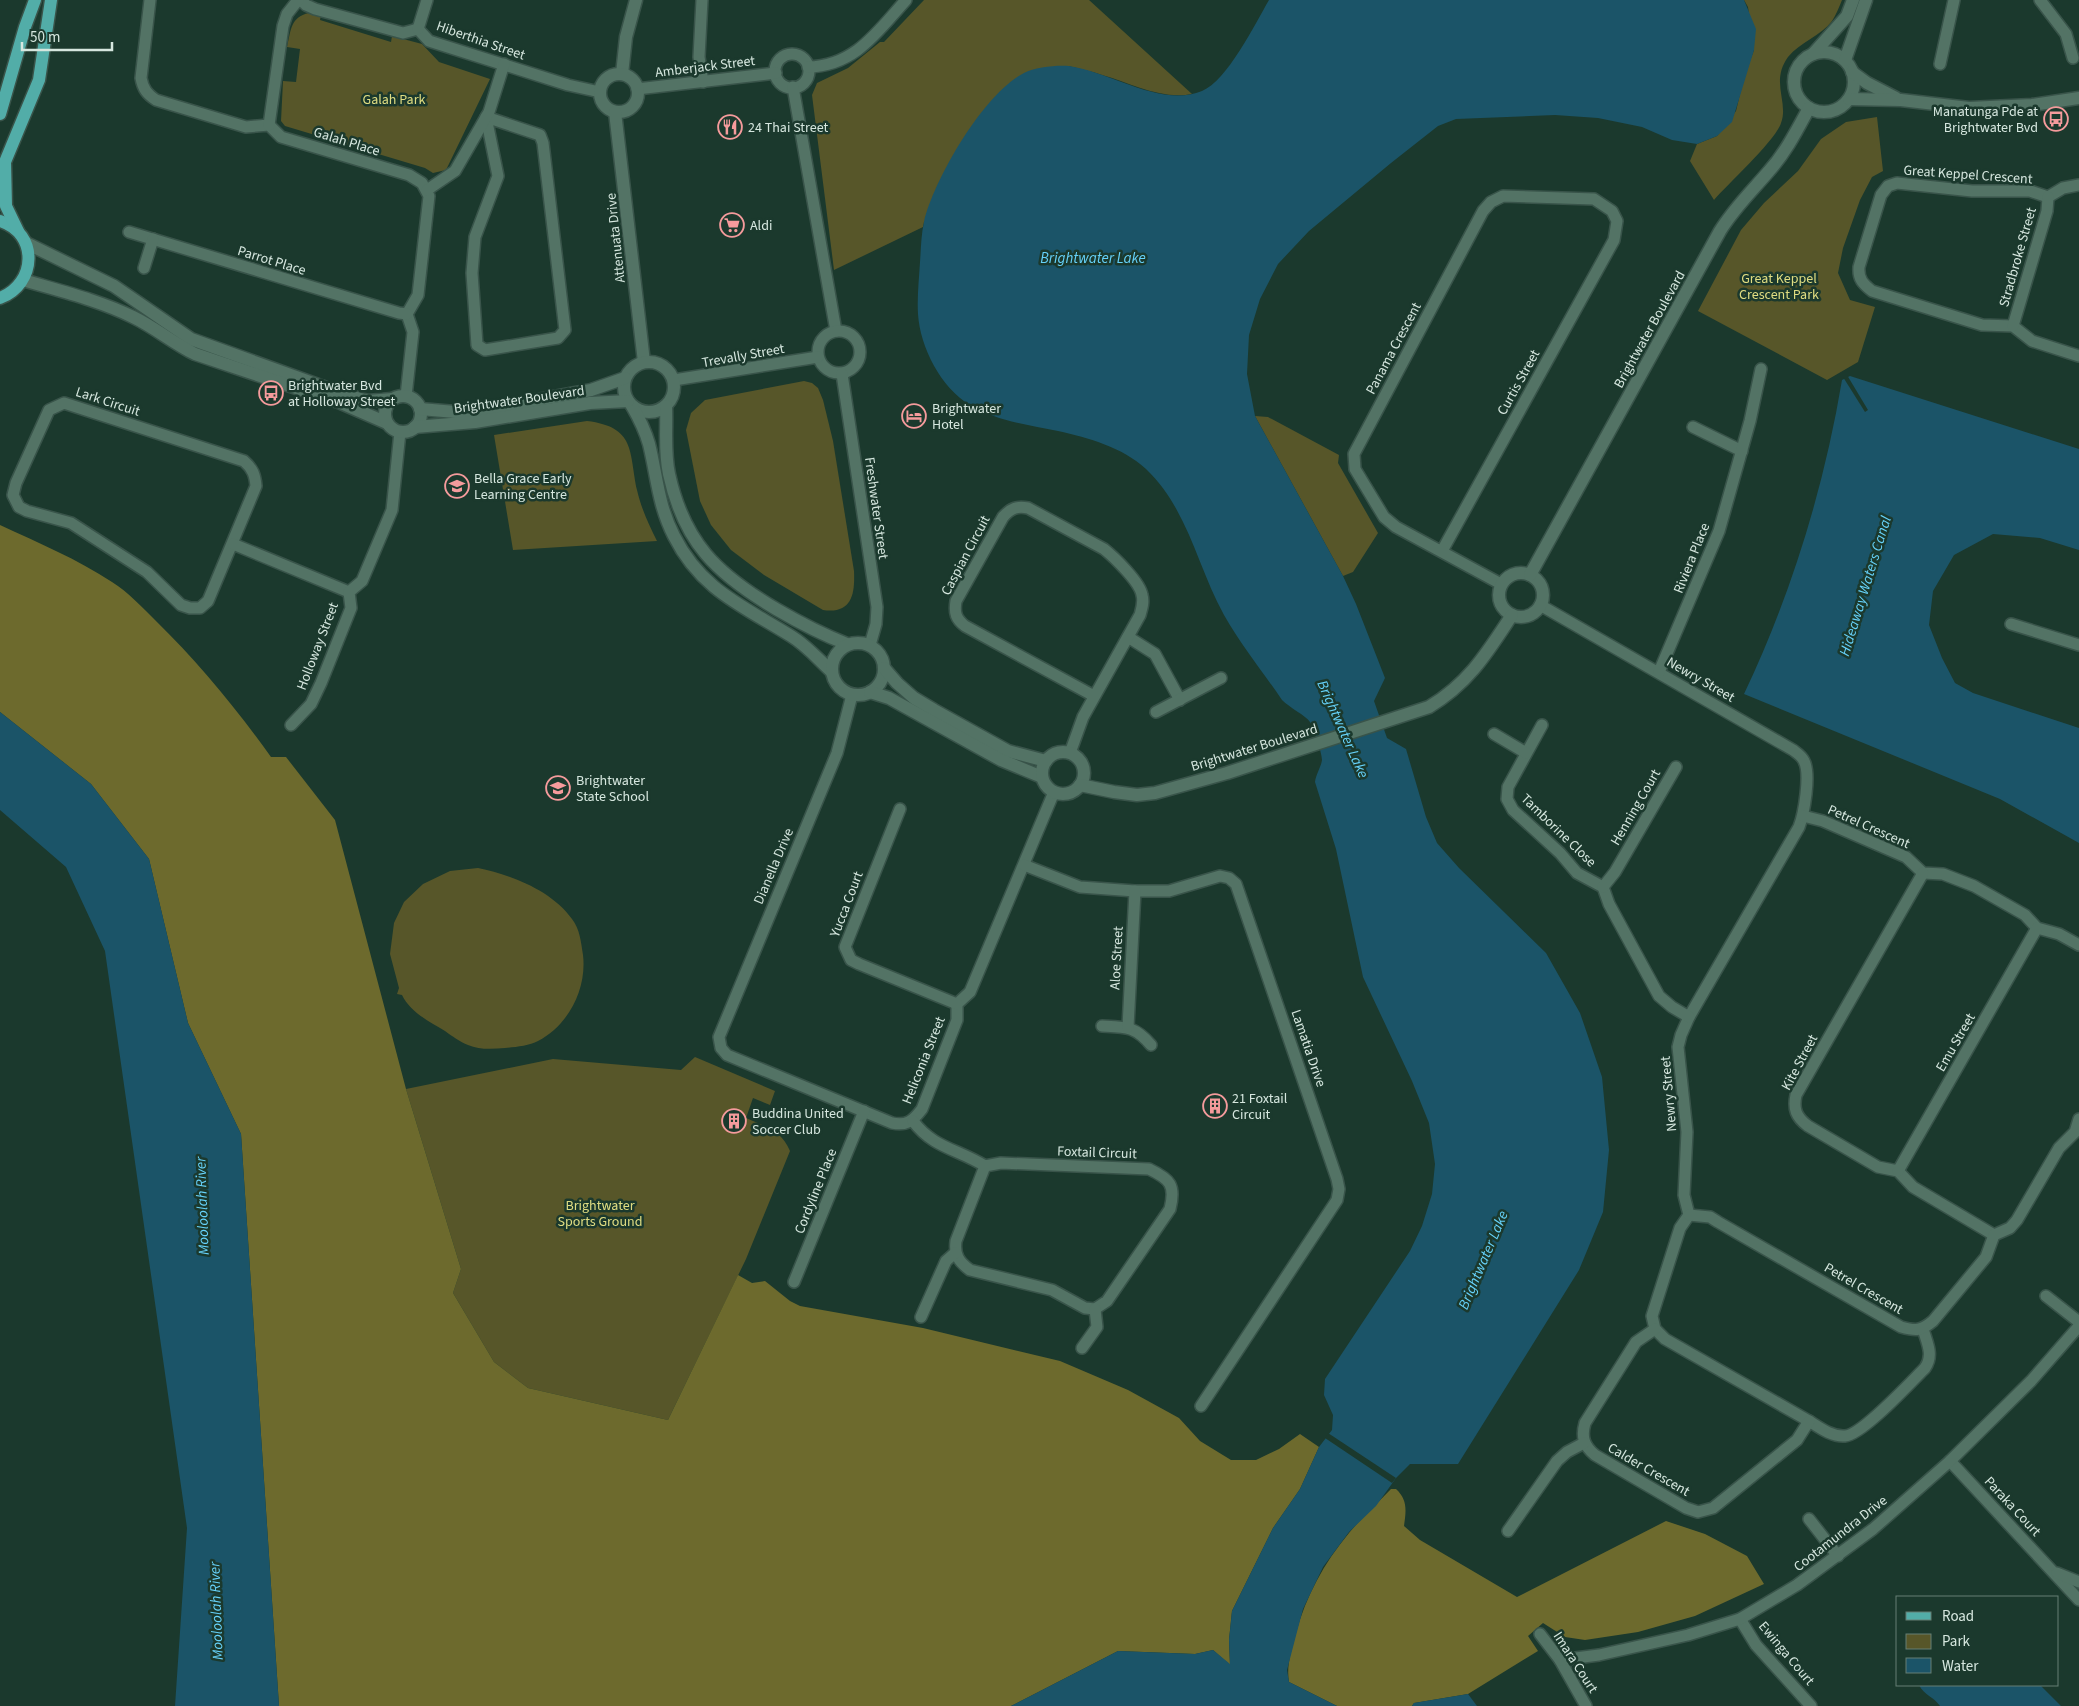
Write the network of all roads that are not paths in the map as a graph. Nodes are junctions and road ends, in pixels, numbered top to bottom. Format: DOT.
graph roads {
  1 [pos="34,0"];
  2 [pos="51,0"];
  3 [pos="150,0"];
  4 [pos="299,0"];
  5 [pos="428,0"];
  6 [pos="636,0"];
  7 [pos="702,0"];
  8 [pos="906,0"];
  9 [pos="1853,0"];
  10 [pos="1866,0"];
  11 [pos="1954,0"];
  12 [pos="2040,0"];
  13 [pos="418,29"];
  14 [pos="1813,54"];
  15 [pos="2073,58"];
  16 [pos="1845,60"];
  17 [pos="504,64"];
  18 [pos="1940,64"];
  19 [pos="808,66"];
  20 [pos="1852,72"];
  21 [pos="776,73"];
  22 [pos="622,74"];
  23 [pos="703,82"];
  24 [pos="794,87"];
  25 [pos="637,90"];
  26 [pos="600,92"];
  27 [pos="2079,98"];
  28 [pos="1849,99"];
  29 [pos="1900,100"];
  30 [pos="1809,108"];
  31 [pos="616,112"];
  32 [pos="0,114"];
  33 [pos="486,117"];
  34 [pos="269,125"];
  35 [pos="2079,185"];
  36 [pos="427,190"];
  37 [pos="2048,197"];
  38 [pos="0,221"];
  39 [pos="1617,227"];
  40 [pos="18,231"];
  41 [pos="129,232"];
  42 [pos="153,239"];
  43 [pos="26,243"];
  44 [pos="144,268"];
  45 [pos="23,280"];
  46 [pos="0,298"];
  47 [pos="407,314"];
  48 [pos="2013,326"];
  49 [pos="836,331"];
  50 [pos="2079,356"];
  51 [pos="818,357"];
  52 [pos="644,362"];
  53 [pos="1761,369"];
  54 [pos="842,374"];
  55 [pos="625,378"];
  56 [pos="674,380"];
  57 [pos="406,396"];
  58 [pos="392,399"];
  59 [pos="630,403"];
  60 [pos="666,406"];
  61 [pos="420,409"];
  62 [pos="387,423"];
  63 [pos="415,427"];
  64 [pos="1692,427"];
  65 [pos="400,432"];
  66 [pos="1742,452"];
  67 [pos="233,544"];
  68 [pos="1442,551"];
  69 [pos="1530,575"];
  70 [pos="1501,584"];
  71 [pos="349,592"];
  72 [pos="1540,605"];
  73 [pos="1512,615"];
  74 [pos="2011,624"];
  75 [pos="1128,637"];
  76 [pos="847,644"];
  77 [pos="870,645"];
  78 [pos="2079,645"];
  79 [pos="884,668"];
  80 [pos="831,671"];
  81 [pos="1660,672"];
  82 [pos="1221,678"];
  83 [pos="870,692"];
  84 [pos="852,695"];
  85 [pos="1094,696"];
  86 [pos="1180,700"];
  87 [pos="1156,712"];
  88 [pos="291,725"];
  89 [pos="1542,725"];
  90 [pos="1494,734"];
  91 [pos="1070,753"];
  92 [pos="1526,753"];
  93 [pos="1046,761"];
  94 [pos="1676,766"];
  95 [pos="1042,776"];
  96 [pos="1080,785"];
  97 [pos="1054,792"];
  98 [pos="900,809"];
  99 [pos="1803,816"];
  100 [pos="1024,865"];
  101 [pos="1923,873"];
  102 [pos="1603,887"];
  103 [pos="1135,891"];
  104 [pos="2037,928"];
  105 [pos="2079,945"];
  106 [pos="956,1004"];
  107 [pos="1689,1017"];
  108 [pos="1102,1026"];
  109 [pos="1128,1027"];
  110 [pos="1150,1045"];
  111 [pos="721,1048"];
  112 [pos="864,1111"];
  113 [pos="2079,1119"];
  114 [pos="913,1121"];
  115 [pos="2077,1134"];
  116 [pos="985,1166"];
  117 [pos="1898,1171"];
  118 [pos="1689,1215"];
  119 [pos="1994,1236"];
  120 [pos="955,1253"];
  121 [pos="794,1282"];
  122 [pos="2046,1296"];
  123 [pos="1094,1309"];
  124 [pos="921,1317"];
  125 [pos="2079,1322"];
  126 [pos="2079,1326"];
  127 [pos="1655,1329"];
  128 [pos="1923,1329"];
  129 [pos="1082,1348"];
  130 [pos="1201,1406"];
  131 [pos="1809,1422"];
  132 [pos="1584,1443"];
  133 [pos="1950,1461"];
  134 [pos="1809,1519"];
  135 [pos="1508,1531"];
  136 [pos="1838,1556"];
  137 [pos="2053,1572"];
  138 [pos="2079,1582"];
  139 [pos="2079,1600"];
  140 [pos="1740,1619"];
  141 [pos="1540,1634"];
  142 [pos="1560,1660"];
  143 [pos="1586,1706"];
  144 [pos="1811,1706"];
  1 -- 32 [label="main road"];
  2 -- 40 [label="main road"];
  3 -- 34 [label="street"];
  4 -- 13 [label="street, Hiberthia Street"];
  4 -- 34 [label="street"];
  5 -- 13 [label="street"];
  6 -- 22 [label="street"];
  7 -- 23 [label="street"];
  8 -- 19 [label="street"];
  9 -- 14 [label="street"];
  10 -- 16 [label="street"];
  11 -- 18 [label="street"];
  12 -- 15 [label="street"];
  13 -- 17 [label="street, Hiberthia Street"];
  14 -- 16 [label="street"];
  14 -- 30 [label="street"];
  16 -- 20 [label="street"];
  17 -- 26 [label="street, Hiberthia Street"];
  17 -- 33 [label="street"];
  19 -- 21 [label="street"];
  19 -- 24 [label="street"];
  20 -- 28 [label="street"];
  20 -- 29 [label="street"];
  21 -- 23 [label="street, Amberjack Street"];
  21 -- 24 [label="street"];
  22 -- 25 [label="street"];
  22 -- 26 [label="street"];
  23 -- 25 [label="street, Amberjack Street"];
  24 -- 49 [label="street"];
  25 -- 31 [label="street"];
  26 -- 31 [label="street"];
  27 -- 29 [label="street"];
  28 -- 29 [label="street"];
  28 -- 30 [label="street"];
  30 -- 69 [label="street, Brightwater Boulevard"];
  31 -- 52 [label="street, Attenuata Drive"];
  33 -- 33 [label="street"];
  33 -- 36 [label="street"];
  34 -- 36 [label="street, Galah Place"];
  35 -- 37 [label="street, Great Keppel Crescent"];
  36 -- 47 [label="street"];
  37 -- 48 [label="street, Stradbroke Street"];
  37 -- 48 [label="street, Great Keppel Crescent"];
  38 -- 40 [label="main road"];
  39 -- 68 [label="street, Curtis Street"];
  39 -- 68 [label="street, Panama Crescent"];
  40 -- 43 [label="main road"];
  41 -- 42 [label="street, Parrot Place"];
  42 -- 44 [label="street"];
  42 -- 47 [label="street, Parrot Place"];
  43 -- 45 [label="main road"];
  43 -- 58 [label="street"];
  45 -- 46 [label="main road"];
  45 -- 62 [label="street"];
  47 -- 57 [label="street"];
  48 -- 50 [label="street"];
  49 -- 51 [label="street"];
  49 -- 54 [label="street"];
  51 -- 54 [label="street"];
  51 -- 56 [label="street, Trevally Street"];
  52 -- 55 [label="street"];
  52 -- 56 [label="street"];
  53 -- 66 [label="street, Riviera Place"];
  54 -- 77 [label="street, Freshwater Street"];
  55 -- 59 [label="street"];
  55 -- 61 [label="street, Brightwater Boulevard"];
  56 -- 60 [label="street"];
  57 -- 58 [label="street"];
  57 -- 61 [label="street"];
  58 -- 62 [label="street"];
  59 -- 60 [label="street"];
  59 -- 63 [label="street, Brightwater Boulevard"];
  59 -- 80 [label="street"];
  60 -- 76 [label="street"];
  61 -- 63 [label="street"];
  62 -- 65 [label="street"];
  63 -- 65 [label="street"];
  64 -- 66 [label="street"];
  65 -- 71 [label="street, Holloway Street"];
  66 -- 81 [label="street, Riviera Place"];
  67 -- 67 [label="street, Lark Circuit"];
  67 -- 71 [label="street"];
  68 -- 70 [label="street, Panama Crescent"];
  69 -- 70 [label="street"];
  69 -- 72 [label="street"];
  70 -- 73 [label="street"];
  71 -- 88 [label="street, Holloway Street"];
  72 -- 73 [label="street"];
  72 -- 81 [label="street, Newry Street"];
  73 -- 96 [label="street, Brightwater Boulevard"];
  74 -- 78 [label="street"];
  75 -- 85 [label="street, Caspian Circuit"];
  75 -- 85 [label="street, Caspian Circuit"];
  75 -- 86 [label="street"];
  76 -- 77 [label="street"];
  76 -- 80 [label="street"];
  77 -- 79 [label="street"];
  79 -- 83 [label="street"];
  79 -- 93 [label="street"];
  80 -- 84 [label="street"];
  81 -- 99 [label="street, Newry Street"];
  82 -- 86 [label="street"];
  83 -- 84 [label="street"];
  83 -- 95 [label="street"];
  84 -- 111 [label="street, Dianella Drive"];
  85 -- 91 [label="street, Caspian Circuit"];
  86 -- 87 [label="street"];
  89 -- 92 [label="street, Tamborine Close"];
  90 -- 92 [label="street"];
  91 -- 93 [label="street"];
  91 -- 96 [label="street"];
  92 -- 102 [label="street, Tamborine Close"];
  93 -- 95 [label="street"];
  94 -- 102 [label="street, Henning Court"];
  95 -- 97 [label="street"];
  96 -- 97 [label="street"];
  97 -- 100 [label="street, Heliconia Street"];
  98 -- 106 [label="street, Yucca Court"];
  99 -- 101 [label="street, Petrel Crescent"];
  99 -- 107 [label="street, Newry Street"];
  100 -- 103 [label="street, Lamatia Drive"];
  100 -- 106 [label="street, Heliconia Street"];
  101 -- 104 [label="street"];
  101 -- 117 [label="street, Kite Street"];
  102 -- 107 [label="street"];
  103 -- 109 [label="street, Aloe Street"];
  103 -- 130 [label="street, Lamatia Drive"];
  104 -- 105 [label="street"];
  104 -- 117 [label="street, Emu Street"];
  106 -- 114 [label="street, Heliconia Street"];
  107 -- 118 [label="street, Newry Street"];
  108 -- 109 [label="street"];
  109 -- 110 [label="street"];
  111 -- 112 [label="street, Heliconia Street"];
  112 -- 114 [label="street, Heliconia Street"];
  112 -- 121 [label="street, Cordyline Place"];
  113 -- 115 [label="street"];
  114 -- 116 [label="street"];
  115 -- 119 [label="street"];
  116 -- 120 [label="street"];
  116 -- 123 [label="street, Foxtail Circuit"];
  117 -- 119 [label="street"];
  118 -- 127 [label="street"];
  118 -- 128 [label="street, Petrel Crescent"];
  119 -- 128 [label="street"];
  120 -- 123 [label="street"];
  120 -- 124 [label="street"];
  122 -- 125 [label="street"];
  123 -- 129 [label="street"];
  126 -- 133 [label="street, Cootamundra Drive"];
  127 -- 131 [label="street"];
  127 -- 132 [label="street"];
  128 -- 131 [label="street"];
  131 -- 132 [label="street, Calder Crescent"];
  132 -- 135 [label="street"];
  133 -- 136 [label="street, Cootamundra Drive"];
  133 -- 137 [label="street, Paraka Court"];
  134 -- 136 [label="street"];
  136 -- 140 [label="street, Cootamundra Drive"];
  137 -- 138 [label="street, Paraka Court"];
  137 -- 139 [label="street, Paraka Court"];
  140 -- 142 [label="street, Cootamundra Drive"];
  140 -- 144 [label="street, Ewinga Court"];
  141 -- 142 [label="street, Imara Court"];
  142 -- 143 [label="street, Imara Court"];
}
